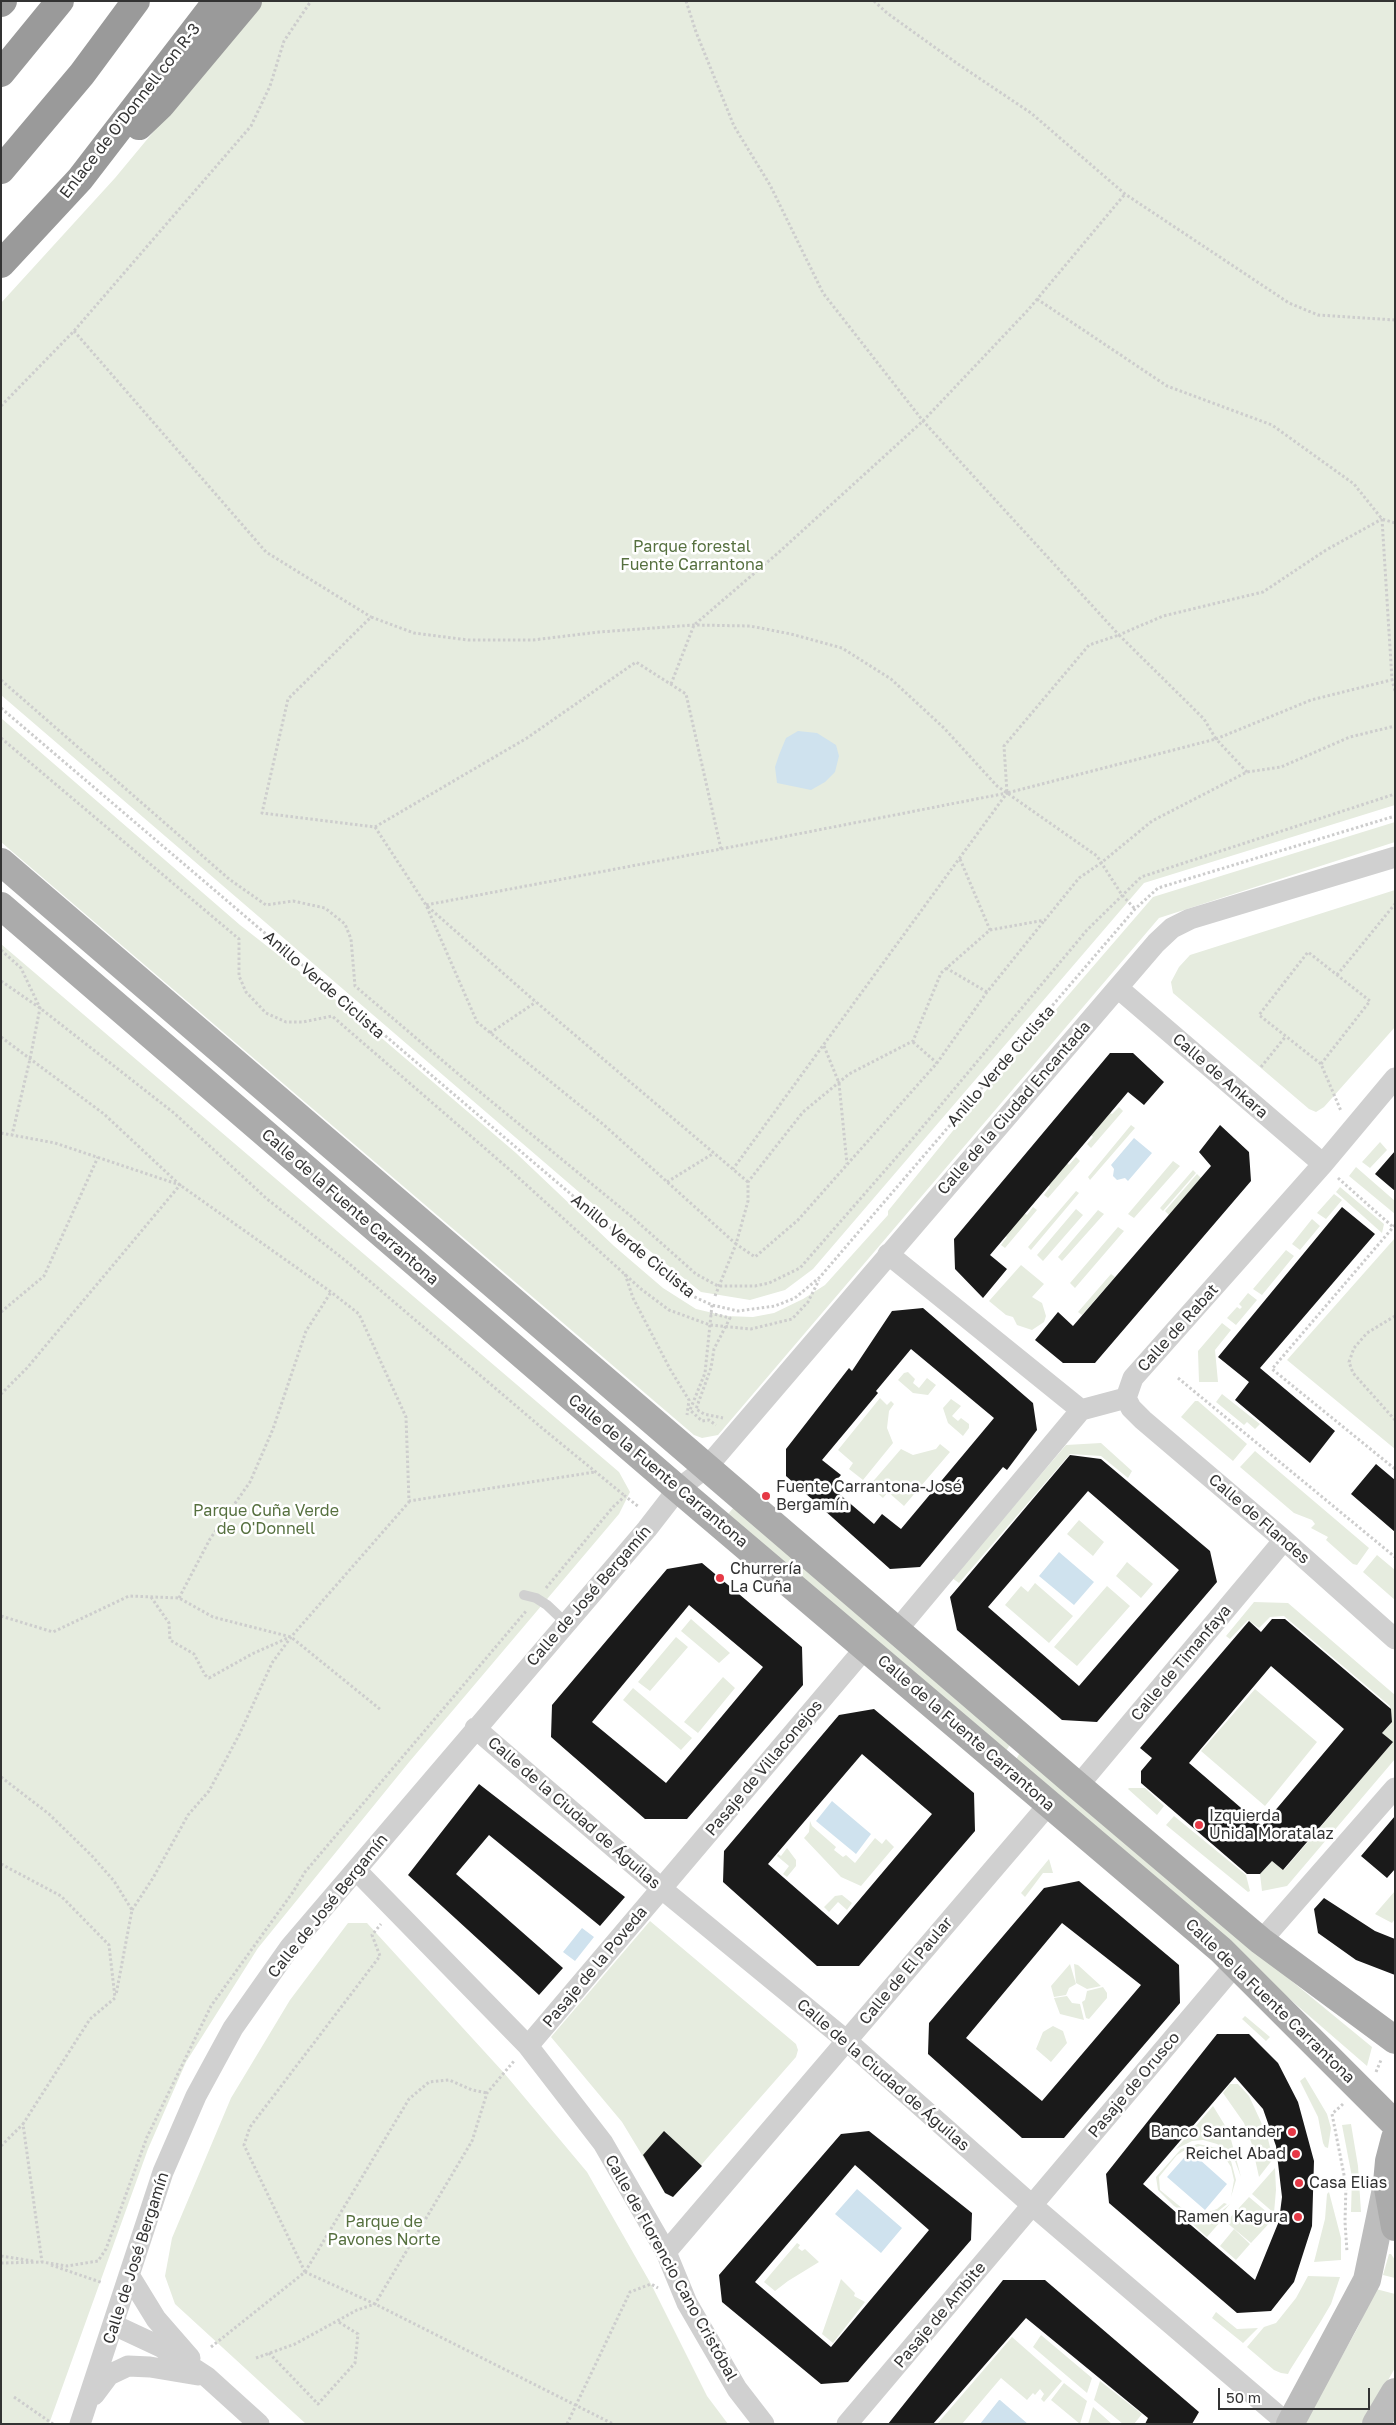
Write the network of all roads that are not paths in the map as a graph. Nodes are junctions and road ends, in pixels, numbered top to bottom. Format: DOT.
graph roads {
  1 [pos="60,1"];
  2 [pos="136,1"];
  3 [pos="217,1"];
  4 [pos="248,1"];
  5 [pos="1,73"];
  6 [pos="1,170"];
  7 [pos="80,179"];
  8 [pos="1,264"];
  9 [pos="1395,857"];
  10 [pos="1,862"];
  11 [pos="1,906"];
  12 [pos="1118,988"];
  13 [pos="1395,1078"];
  14 [pos="1323,1164"];
  15 [pos="888,1254"];
  16 [pos="1126,1398"];
  17 [pos="1081,1410"];
  18 [pos="707,1467"];
  19 [pos="678,1489"];
  20 [pos="1284,1540"];
  21 [pos="524,1595"];
  22 [pos="566,1623"];
  23 [pos="896,1630"];
  24 [pos="1395,1639"];
  25 [pos="866,1647"];
  26 [pos="475,1728"];
  27 [pos="1078,1786"];
  28 [pos="1395,1788"];
  29 [pos="1049,1804"];
  30 [pos="356,1870"];
  31 [pos="662,1888"];
  32 [pos="1262,1941"];
  33 [pos="1236,1964"];
  34 [pos="1391,2038"];
  35 [pos="846,2041"];
  36 [pos="528,2046"];
  37 [pos="1395,2124"];
  38 [pos="1395,2138"];
  39 [pos="1387,2182"];
  40 [pos="1033,2206"];
  41 [pos="1395,2227"];
  42 [pos="666,2252"];
  43 [pos="129,2275"];
  44 [pos="114,2325"];
  45 [pos="207,2377"];
  46 [pos="1395,2392"];
  47 [pos="83,2415"];
  48 [pos="259,2424"];
  49 [pos="764,2424"];
  50 [pos="847,2424"];
  51 [pos="1289,2424"];
  52 [pos="1376,2424"];
  1 -- 5 [label="highway"];
  2 -- 6 [label="highway"];
  3 -- 7 [label="highway, Enlace de O'Donnell con R-3"];
  4 -- 7 [label="highway"];
  7 -- 8 [label="highway, Enlace de O'Donnell con R-3"];
  9 -- 12 [label="street, Calle de la Ciudad Encantada"];
  10 -- 18 [label="main road, Calle de la Fuente Carrantona"];
  11 -- 19 [label="main road, Calle de la Fuente Carrantona"];
  12 -- 14 [label="street, Calle de Ankara"];
  12 -- 15 [label="street, Calle de la Ciudad Encantada"];
  13 -- 14 [label="street, Calle de Rabat"];
  14 -- 16 [label="street, Calle de Rabat"];
  15 -- 17 [label="street"];
  15 -- 18 [label="street, Calle de la Ciudad Encantada"];
  16 -- 17 [label="street"];
  16 -- 20 [label="street, Calle de Flandes"];
  17 -- 23 [label="street"];
  18 -- 19 [label="street, Calle de José Bergamín"];
  18 -- 23 [label="main road, Calle de la Fuente Carrantona"];
  19 -- 22 [label="street, Calle de José Bergamín"];
  19 -- 25 [label="main road, Calle de la Fuente Carrantona"];
  20 -- 24 [label="street, Calle de Flandes"];
  20 -- 27 [label="street, Calle de Timanfaya"];
  21 -- 22 [label="lane"];
  22 -- 26 [label="street, Calle de José Bergamín"];
  23 -- 27 [label="main road, Calle de la Fuente Carrantona"];
  25 -- 29 [label="main road, Calle de la Fuente Carrantona"];
  25 -- 31 [label="street, Pasaje de Villaconejos"];
  26 -- 30 [label="street, Calle de José Bergamín"];
  26 -- 31 [label="street, Calle de la Ciudad de Águilas"];
  27 -- 32 [label="main road, Calle de la Fuente Carrantona"];
  28 -- 32 [label="street"];
  29 -- 33 [label="main road, Calle de la Fuente Carrantona"];
  29 -- 35 [label="street, Calle de El Paular"];
  30 -- 36 [label="street, Calle de Florencio Cano Cristóbal"];
  30 -- 43 [label="street, Calle de José Bergamín"];
  31 -- 35 [label="street, Calle de la Ciudad de Águilas"];
  31 -- 36 [label="street, Pasaje de la Poveda"];
  32 -- 34 [label="main road, Calle de la Fuente Carrantona"];
  33 -- 37 [label="main road, Calle de la Fuente Carrantona"];
  33 -- 40 [label="street, Pasaje de Orusco"];
  35 -- 40 [label="street, Calle de la Ciudad de Águilas"];
  35 -- 42 [label="street, Calle de El Paular"];
  36 -- 42 [label="street, Calle de Florencio Cano Cristóbal"];
  38 -- 39 [label="main road"];
  39 -- 41 [label="main road"];
  39 -- 51 [label="main road"];
  40 -- 50 [label="street, Pasaje de Ambite"];
  40 -- 51 [label="street, Calle de la Ciudad de Águilas"];
  42 -- 49 [label="street, Calle de Florencio Cano Cristóbal"];
  43 -- 44 [label="street, Calle de José Bergamín"];
  43 -- 45 [label="street"];
  44 -- 45 [label="street"];
  44 -- 47 [label="street, Calle de José Bergamín"];
  45 -- 47 [label="street"];
  45 -- 48 [label="street"];
  46 -- 52 [label="main road"];
}
